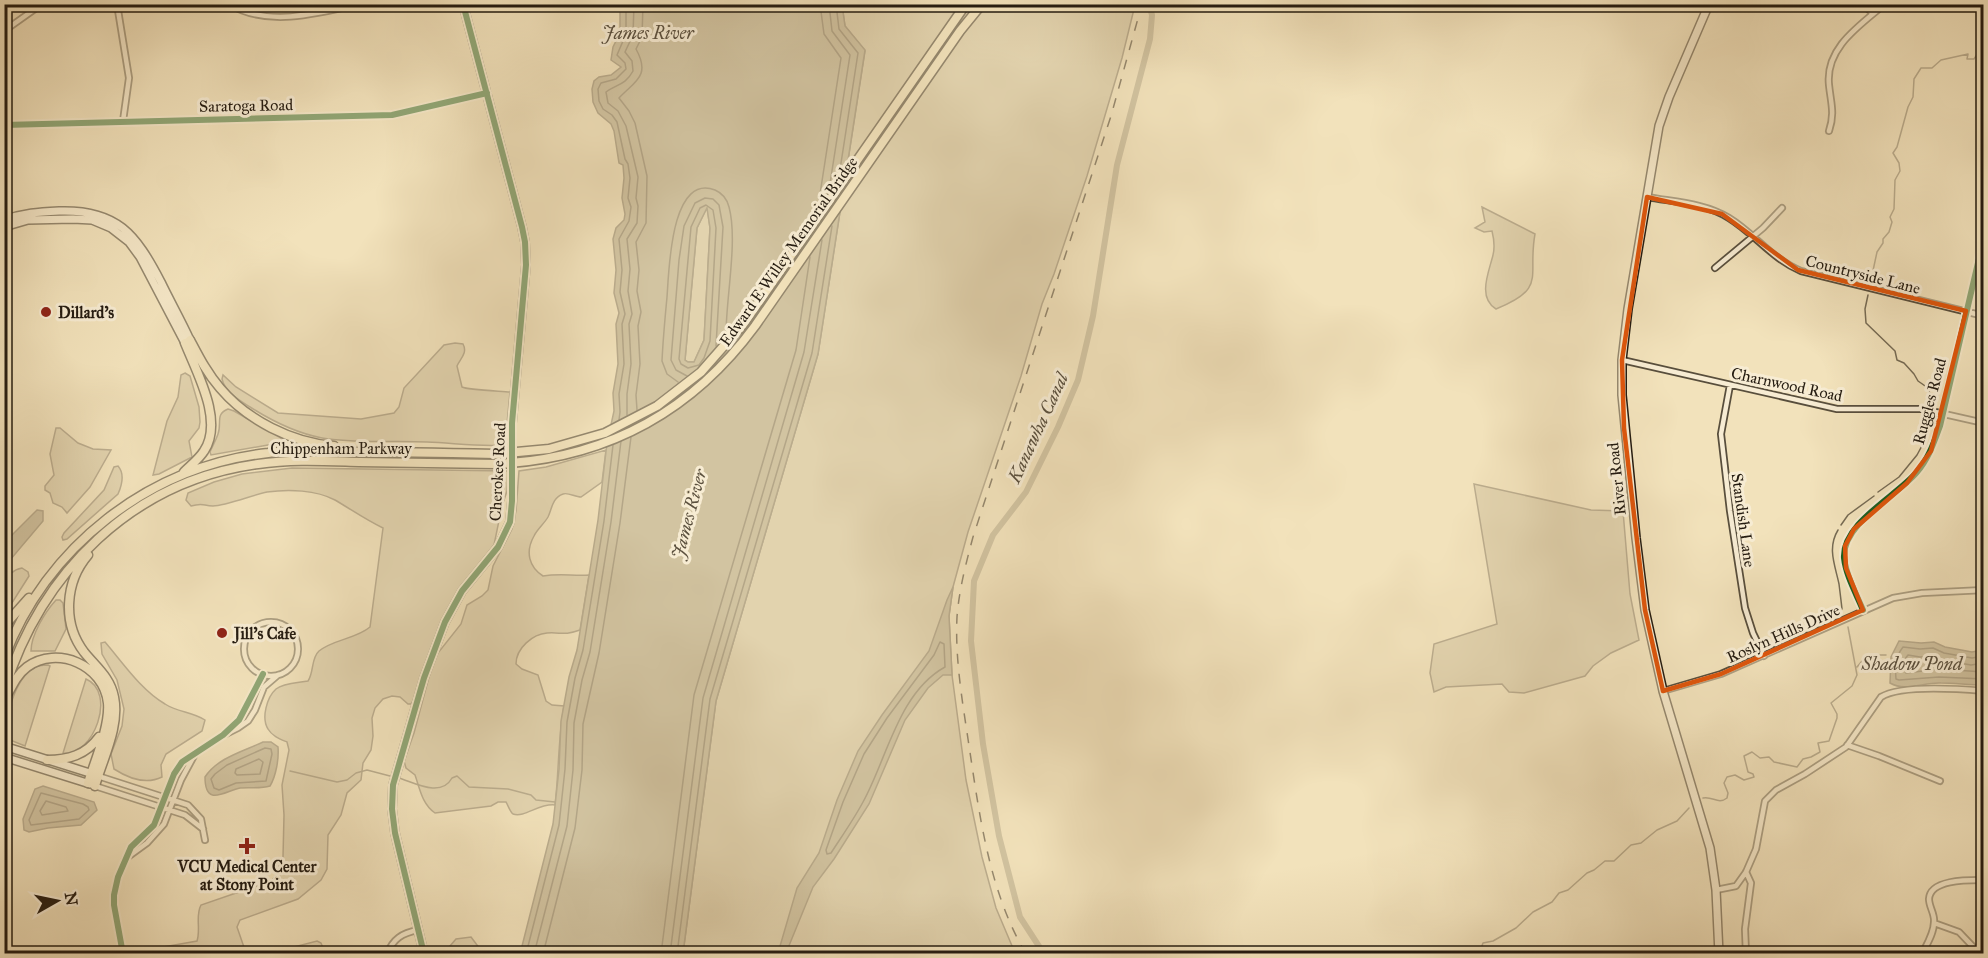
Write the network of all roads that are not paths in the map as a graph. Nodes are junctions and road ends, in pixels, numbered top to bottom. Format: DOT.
graph roads {
  1 [pos="42,4"];
  2 [pos="117,4"];
  3 [pos="229,4"];
  4 [pos="360,4"];
  5 [pos="463,4"];
  6 [pos="966,4"];
  7 [pos="982,4"];
  8 [pos="1709,4"];
  9 [pos="1863,4"];
  10 [pos="1885,4"];
  11 [pos="1873,14"];
  12 [pos="4,31"];
  13 [pos="487,93"];
  14 [pos="123,121"];
  15 [pos="4,125"];
  16 [pos="1829,131"];
  17 [pos="1647,197"];
  18 [pos="1782,208"];
  19 [pos="4,220"];
  20 [pos="4,227"];
  21 [pos="1752,237"];
  22 [pos="1983,237"];
  23 [pos="1715,268"];
  24 [pos="1966,311"];
  25 [pos="1983,316"];
  26 [pos="187,341"];
  27 [pos="1622,360"];
  28 [pos="1730,385"];
  29 [pos="1943,414"];
  30 [pos="1983,423"];
  31 [pos="406,452"];
  32 [pos="496,454"];
  33 [pos="496,464"];
  34 [pos="181,474"];
  35 [pos="117,523"];
  36 [pos="59,564"];
  37 [pos="1983,590"];
  38 [pos="1863,610"];
  39 [pos="4,626"];
  40 [pos="1764,656"];
  41 [pos="4,658"];
  42 [pos="263,674"];
  43 [pos="279,675"];
  44 [pos="4,691"];
  45 [pos="1664,691"];
  46 [pos="1983,691"];
  47 [pos="4,702"];
  48 [pos="104,729"];
  49 [pos="223,735"];
  50 [pos="1847,745"];
  51 [pos="4,746"];
  52 [pos="195,754"];
  53 [pos="4,757"];
  54 [pos="47,760"];
  55 [pos="94,775"];
  56 [pos="1940,781"];
  57 [pos="92,785"];
  58 [pos="166,797"];
  59 [pos="174,799"];
  60 [pos="162,807"];
  61 [pos="170,810"];
  62 [pos="202,829"];
  63 [pos="205,840"];
  64 [pos="125,859"];
  65 [pos="1746,872"];
  66 [pos="1983,880"];
  67 [pos="1716,890"];
  68 [pos="1934,923"];
  69 [pos="418,930"];
  70 [pos="123,954"];
  71 [pos="387,954"];
  72 [pos="424,954"];
  73 [pos="1719,954"];
  74 [pos="1746,954"];
  75 [pos="1922,954"];
  76 [pos="1980,954"];
  1 -- 12 [label="street"];
  2 -- 14 [label="street"];
  3 -- 4 [label="street"];
  5 -- 13 [label="street, Cherokee Road"];
  6 -- 32 [label="highway, Edward E Willey Memorial Bridge, bridge"];
  7 -- 33 [label="highway, Edward E Willey Memorial Bridge, bridge"];
  8 -- 17 [label="street, River Road"];
  9 -- 11 [label="street"];
  10 -- 11 [label="street"];
  11 -- 16 [label="street"];
  13 -- 14 [label="street, Saratoga Road"];
  13 -- 69 [label="street, Cherokee Road"];
  14 -- 15 [label="street, Saratoga Road"];
  17 -- 21 [label="street, Countryside Lane"];
  17 -- 27 [label="street, River Road"];
  18 -- 21 [label="street"];
  19 -- 26 [label="street"];
  20 -- 26 [label="street"];
  21 -- 23 [label="street"];
  21 -- 24 [label="street, Countryside Lane"];
  22 -- 24 [label="street, Ruggles Road"];
  24 -- 25 [label="street, Countryside Lane"];
  24 -- 29 [label="street, Ruggles Road"];
  26 -- 31 [label="highway"];
  26 -- 34 [label="highway"];
  27 -- 28 [label="street, Charnwood Road"];
  27 -- 45 [label="street, River Road"];
  28 -- 29 [label="street, Charnwood Road"];
  28 -- 40 [label="street, Standish Lane"];
  29 -- 30 [label="street, Charnwood Road"];
  29 -- 38 [label="street, Ruggles Road"];
  31 -- 32 [label="highway, Chippenham Parkway"];
  31 -- 34 [label="highway, Chippenham Parkway"];
  33 -- 35 [label="highway, Chippenham Parkway"];
  34 -- 36 [label="highway, Chippenham Parkway"];
  35 -- 44 [label="highway, Chippenham Parkway"];
  35 -- 55 [label="highway"];
  36 -- 39 [label="highway"];
  36 -- 41 [label="highway, Chippenham Parkway"];
  37 -- 38 [label="street, Roslyn Hills Drive"];
  38 -- 40 [label="street, Roslyn Hills Drive"];
  40 -- 45 [label="street, Roslyn Hills Drive"];
  42 -- 43 [label="street"];
  42 -- 43 [label="street"];
  42 -- 49 [label="street"];
  43 -- 49 [label="street"];
  45 -- 67 [label="street, River Road"];
  46 -- 50 [label="street"];
  47 -- 48 [label="highway"];
  48 -- 54 [label="highway"];
  48 -- 55 [label="highway"];
  49 -- 52 [label="street"];
  50 -- 56 [label="street"];
  50 -- 65 [label="street"];
  51 -- 54 [label="street"];
  52 -- 58 [label="street"];
  52 -- 59 [label="street"];
  53 -- 57 [label="street"];
  54 -- 55 [label="street"];
  55 -- 57 [label="highway"];
  55 -- 58 [label="street"];
  57 -- 60 [label="street"];
  58 -- 59 [label="street"];
  58 -- 60 [label="street"];
  59 -- 61 [label="street"];
  59 -- 62 [label="street"];
  60 -- 61 [label="street"];
  60 -- 64 [label="street"];
  61 -- 62 [label="street"];
  61 -- 64 [label="street"];
  62 -- 63 [label="street"];
  64 -- 70 [label="street"];
  65 -- 67 [label="street"];
  65 -- 74 [label="street"];
  66 -- 68 [label="street"];
  67 -- 73 [label="street, River Road"];
  68 -- 75 [label="street"];
  68 -- 76 [label="street"];
  69 -- 71 [label="street"];
  69 -- 72 [label="street, Cherokee Road"];
}
